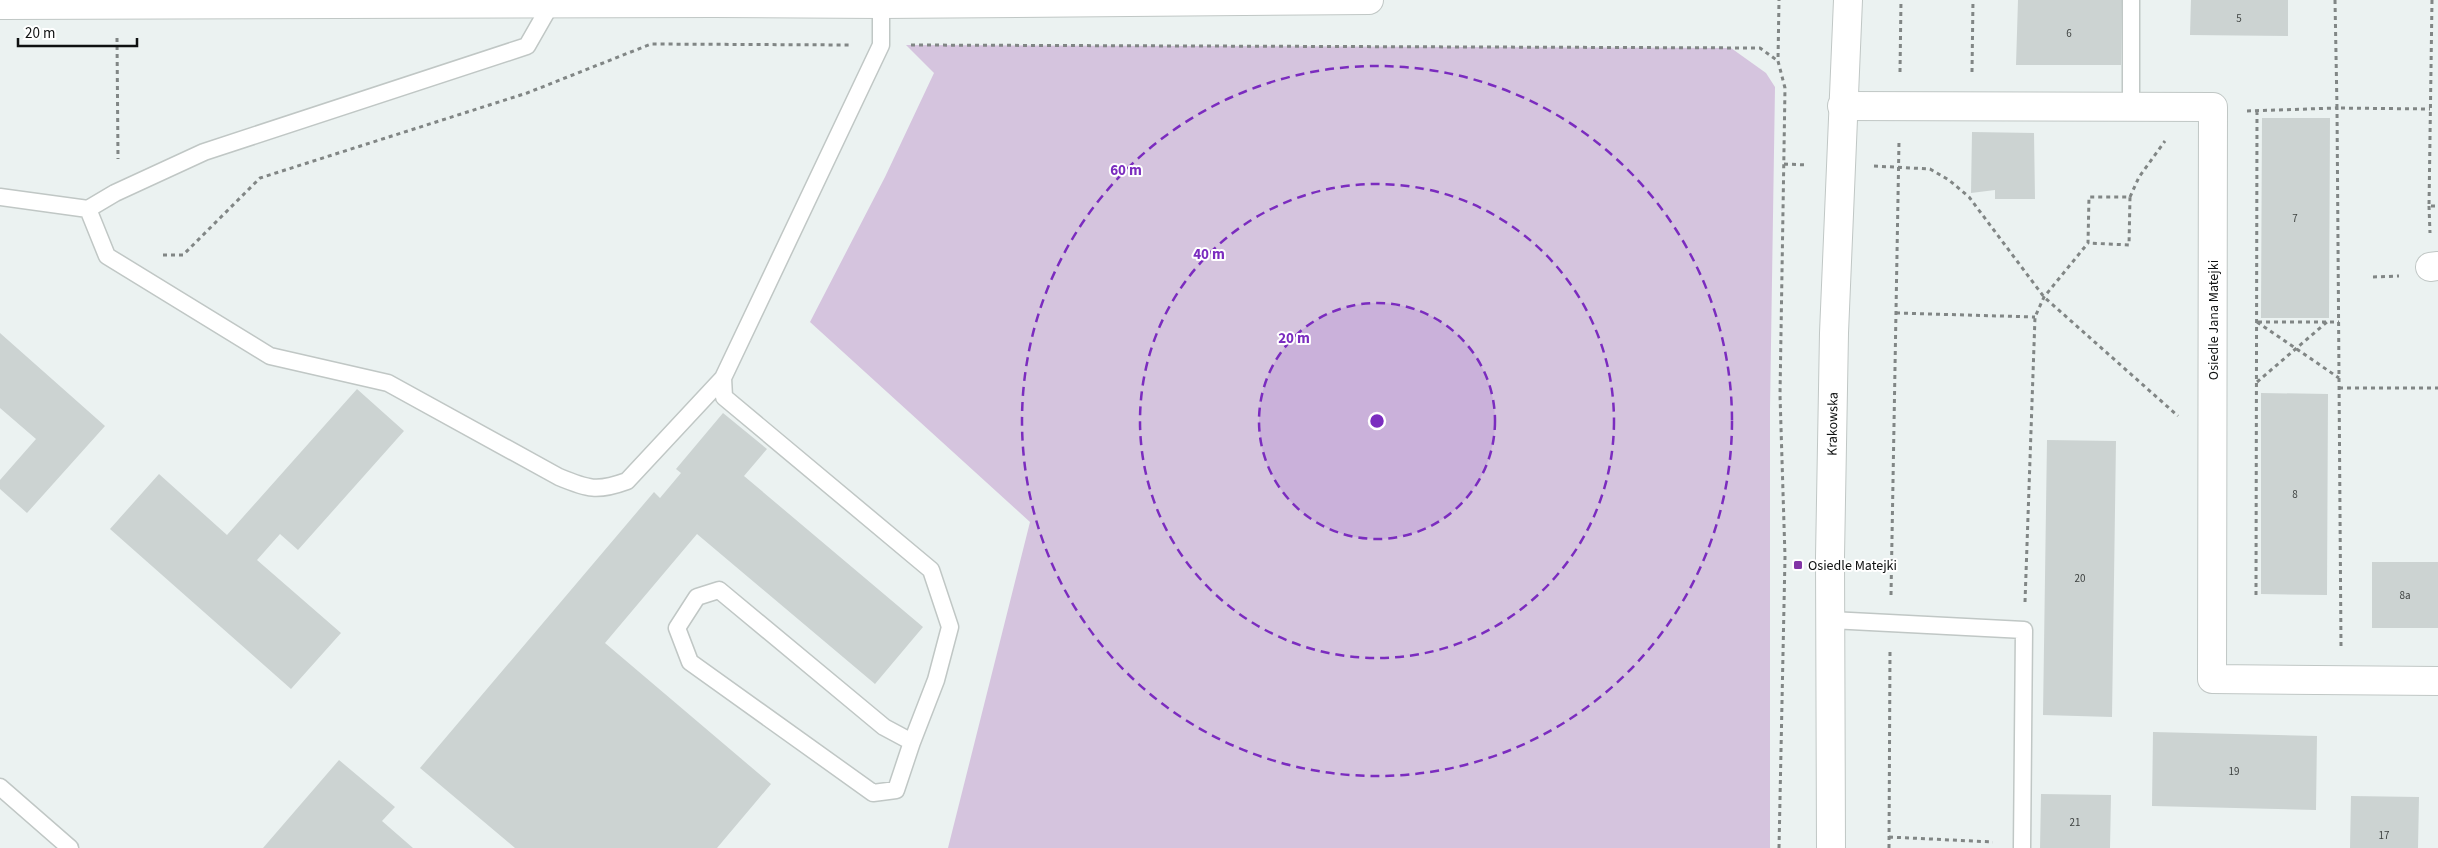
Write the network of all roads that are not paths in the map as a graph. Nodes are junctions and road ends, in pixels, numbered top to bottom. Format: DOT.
graph roads {
  1 [pos="1369,0"];
  2 [pos="1848,0"];
  3 [pos="2131,0"];
  4 [pos="161,2"];
  5 [pos="551,4"];
  6 [pos="882,4"];
  7 [pos="0,5"];
  8 [pos="1842,106"];
  9 [pos="2131,107"];
  10 [pos="0,197"];
  11 [pos="88,209"];
  12 [pos="723,378"];
  13 [pos="1831,620"];
  14 [pos="2438,680"];
  15 [pos="912,742"];
  16 [pos="0,787"];
  17 [pos="2022,846"];
  18 [pos="70,848"];
  19 [pos="1831,848"];
  1 -- 6 [label="street"];
  2 -- 8 [label="street, Krakowska"];
  3 -- 9 [label="lane"];
  4 -- 5 [label="street"];
  4 -- 7 [label="street"];
  5 -- 6 [label="street"];
  5 -- 11 [label="lane"];
  6 -- 12 [label="lane"];
  8 -- 9 [label="street, Osiedle Jana Matejki"];
  8 -- 13 [label="street, Krakowska"];
  9 -- 14 [label="street, Osiedle Jana Matejki"];
  10 -- 11 [label="lane"];
  11 -- 12 [label="lane"];
  12 -- 15 [label="lane"];
  13 -- 17 [label="lane"];
  13 -- 19 [label="street, Krakowska"];
  15 -- 15 [label="lane"];
  16 -- 18 [label="lane"];
}
